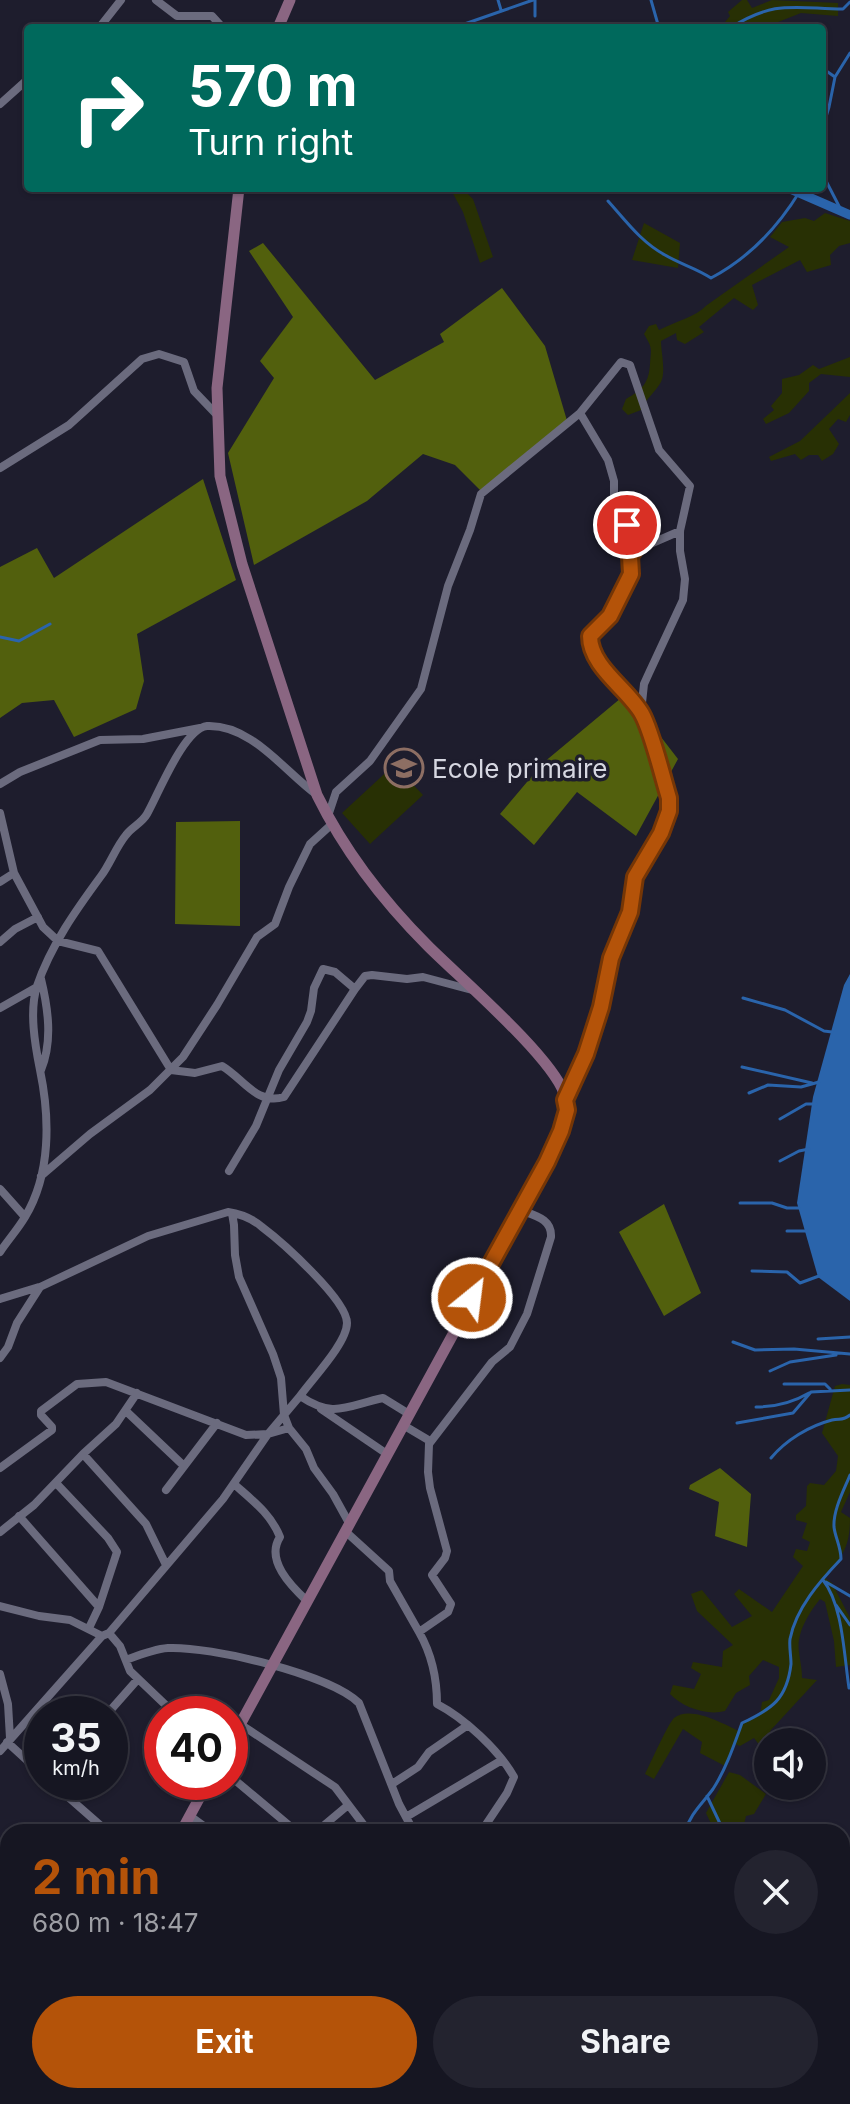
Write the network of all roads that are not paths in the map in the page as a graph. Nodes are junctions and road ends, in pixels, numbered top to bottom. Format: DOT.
graph roads {
  1 [pos="121,0"];
  2 [pos="156,0"];
  3 [pos="290,0"];
  4 [pos="102,24"];
  5 [pos="219,24"];
  6 [pos="280,24"];
  7 [pos="24,83"];
  8 [pos="0,104"];
  9 [pos="239,192"];
  10 [pos="580,413"];
  11 [pos="216,414"];
  12 [pos="0,468"];
  13 [pos="680,531"];
  14 [pos="667,539"];
  15 [pos="644,543"];
  16 [pos="680,545"];
  17 [pos="641,712"];
  18 [pos="200,728"];
  19 [pos="0,784"];
  20 [pos="317,795"];
  21 [pos="0,813"];
  22 [pos="330,820"];
  23 [pos="14,873"];
  24 [pos="0,882"];
  25 [pos="38,917"];
  26 [pos="58,941"];
  27 [pos="0,942"];
  28 [pos="39,983"];
  29 [pos="355,989"];
  30 [pos="473,990"];
  31 [pos="0,1008"];
  32 [pos="171,1070"];
  33 [pos="269,1100"];
  34 [pos="565,1100"];
  35 [pos="229,1171"];
  36 [pos="41,1176"];
  37 [pos="0,1189"];
  38 [pos="520,1210"];
  39 [pos="232,1213"];
  40 [pos="25,1217"];
  41 [pos="0,1252"];
  42 [pos="40,1287"];
  43 [pos="0,1299"];
  44 [pos="0,1358"];
  45 [pos="137,1393"];
  46 [pos="300,1396"];
  47 [pos="321,1409"];
  48 [pos="127,1412"];
  49 [pos="284,1415"];
  50 [pos="406,1420"];
  51 [pos="217,1423"];
  52 [pos="289,1428"];
  53 [pos="268,1434"];
  54 [pos="430,1441"];
  55 [pos="83,1454"];
  56 [pos="387,1454"];
  57 [pos="184,1466"];
  58 [pos="0,1468"];
  59 [pos="56,1483"];
  60 [pos="234,1484"];
  61 [pos="166,1490"];
  62 [pos="19,1516"];
  63 [pos="347,1527"];
  64 [pos="0,1532"];
  65 [pos="166,1565"];
  66 [pos="307,1601"];
  67 [pos="0,1606"];
  68 [pos="99,1607"];
  69 [pos="89,1628"];
  70 [pos="419,1632"];
  71 [pos="106,1634"];
  72 [pos="126,1660"];
  73 [pos="271,1666"];
  74 [pos="0,1674"];
  75 [pos="138,1679"];
  76 [pos="123,1696"];
  77 [pos="156,1696"];
  78 [pos="248,1709"];
  79 [pos="468,1725"];
  80 [pos="248,1729"];
  81 [pos="9,1740"];
  82 [pos="0,1751"];
  83 [pos="24,1755"];
  84 [pos="502,1760"];
  85 [pos="392,1784"];
  86 [pos="248,1791"];
  87 [pos="72,1800"];
  88 [pos="198,1800"];
  89 [pos="347,1806"];
  90 [pos="190,1816"];
  91 [pos="406,1817"];
  92 [pos="99,1824"];
  93 [pos="186,1824"];
  94 [pos="201,1824"];
  95 [pos="287,1824"];
  96 [pos="326,1824"];
  97 [pos="362,1824"];
  98 [pos="410,1824"];
  99 [pos="486,1824"];
  1 -- 4 [label="street"];
  2 -- 5 [label="street"];
  3 -- 6 [label="street"];
  7 -- 8 [label="street"];
  9 -- 11 [label="street"];
  10 -- 13 [label="street"];
  10 -- 15 [label="street"];
  10 -- 22 [label="street"];
  11 -- 12 [label="street"];
  11 -- 20 [label="street"];
  13 -- 14 [label="street"];
  13 -- 16 [label="street"];
  14 -- 15 [label="street"];
  14 -- 16 [label="street"];
  15 -- 17 [label="street"];
  16 -- 17 [label="street"];
  17 -- 34 [label="street"];
  18 -- 19 [label="street"];
  18 -- 20 [label="street"];
  18 -- 26 [label="street"];
  20 -- 22 [label="street"];
  21 -- 23 [label="street"];
  22 -- 30 [label="street"];
  22 -- 32 [label="street"];
  23 -- 24 [label="street"];
  23 -- 25 [label="street"];
  25 -- 26 [label="street"];
  25 -- 27 [label="street"];
  26 -- 28 [label="street"];
  26 -- 32 [label="street"];
  28 -- 31 [label="street"];
  28 -- 36 [label="street"];
  29 -- 30 [label="street"];
  29 -- 33 [label="street"];
  29 -- 33 [label="street"];
  30 -- 34 [label="street"];
  32 -- 33 [label="street"];
  32 -- 36 [label="street"];
  33 -- 35 [label="street"];
  34 -- 38 [label="street"];
  36 -- 40 [label="street"];
  37 -- 40 [label="street"];
  38 -- 50 [label="street"];
  38 -- 54 [label="street"];
  39 -- 42 [label="street"];
  39 -- 46 [label="street"];
  39 -- 49 [label="street"];
  40 -- 41 [label="street"];
  42 -- 43 [label="street"];
  42 -- 44 [label="street"];
  45 -- 48 [label="street"];
  45 -- 51 [label="street"];
  45 -- 58 [label="street"];
  46 -- 47 [label="street"];
  46 -- 49 [label="street"];
  47 -- 50 [label="street"];
  47 -- 56 [label="street"];
  48 -- 55 [label="street"];
  48 -- 57 [label="street"];
  49 -- 52 [label="street"];
  49 -- 53 [label="street"];
  50 -- 54 [label="street"];
  50 -- 56 [label="street"];
  51 -- 53 [label="street"];
  51 -- 57 [label="street"];
  52 -- 53 [label="street"];
  52 -- 63 [label="street"];
  53 -- 60 [label="street"];
  54 -- 70 [label="street"];
  55 -- 59 [label="street"];
  55 -- 65 [label="street"];
  56 -- 63 [label="street"];
  57 -- 61 [label="street"];
  59 -- 62 [label="street"];
  59 -- 68 [label="street"];
  60 -- 65 [label="street"];
  60 -- 66 [label="street"];
  62 -- 64 [label="street"];
  62 -- 68 [label="street"];
  63 -- 66 [label="street"];
  63 -- 70 [label="street"];
  65 -- 71 [label="street"];
  66 -- 73 [label="street"];
  67 -- 69 [label="street"];
  68 -- 69 [label="street"];
  69 -- 71 [label="street"];
  70 -- 79 [label="street"];
  71 -- 72 [label="street"];
  71 -- 81 [label="street"];
  72 -- 73 [label="street"];
  72 -- 75 [label="street"];
  73 -- 78 [label="street"];
  73 -- 85 [label="street"];
  74 -- 81 [label="street"];
  75 -- 76 [label="street"];
  75 -- 77 [label="street"];
  79 -- 84 [label="street"];
  79 -- 85 [label="street"];
  80 -- 89 [label="street"];
  81 -- 82 [label="street"];
  81 -- 83 [label="street"];
  84 -- 91 [label="street"];
  84 -- 99 [label="street"];
  85 -- 91 [label="street"];
  86 -- 95 [label="street"];
  87 -- 92 [label="street"];
  88 -- 90 [label="street"];
  89 -- 96 [label="street"];
  89 -- 97 [label="street"];
  90 -- 93 [label="street"];
  90 -- 94 [label="street"];
  91 -- 98 [label="street"];
}
